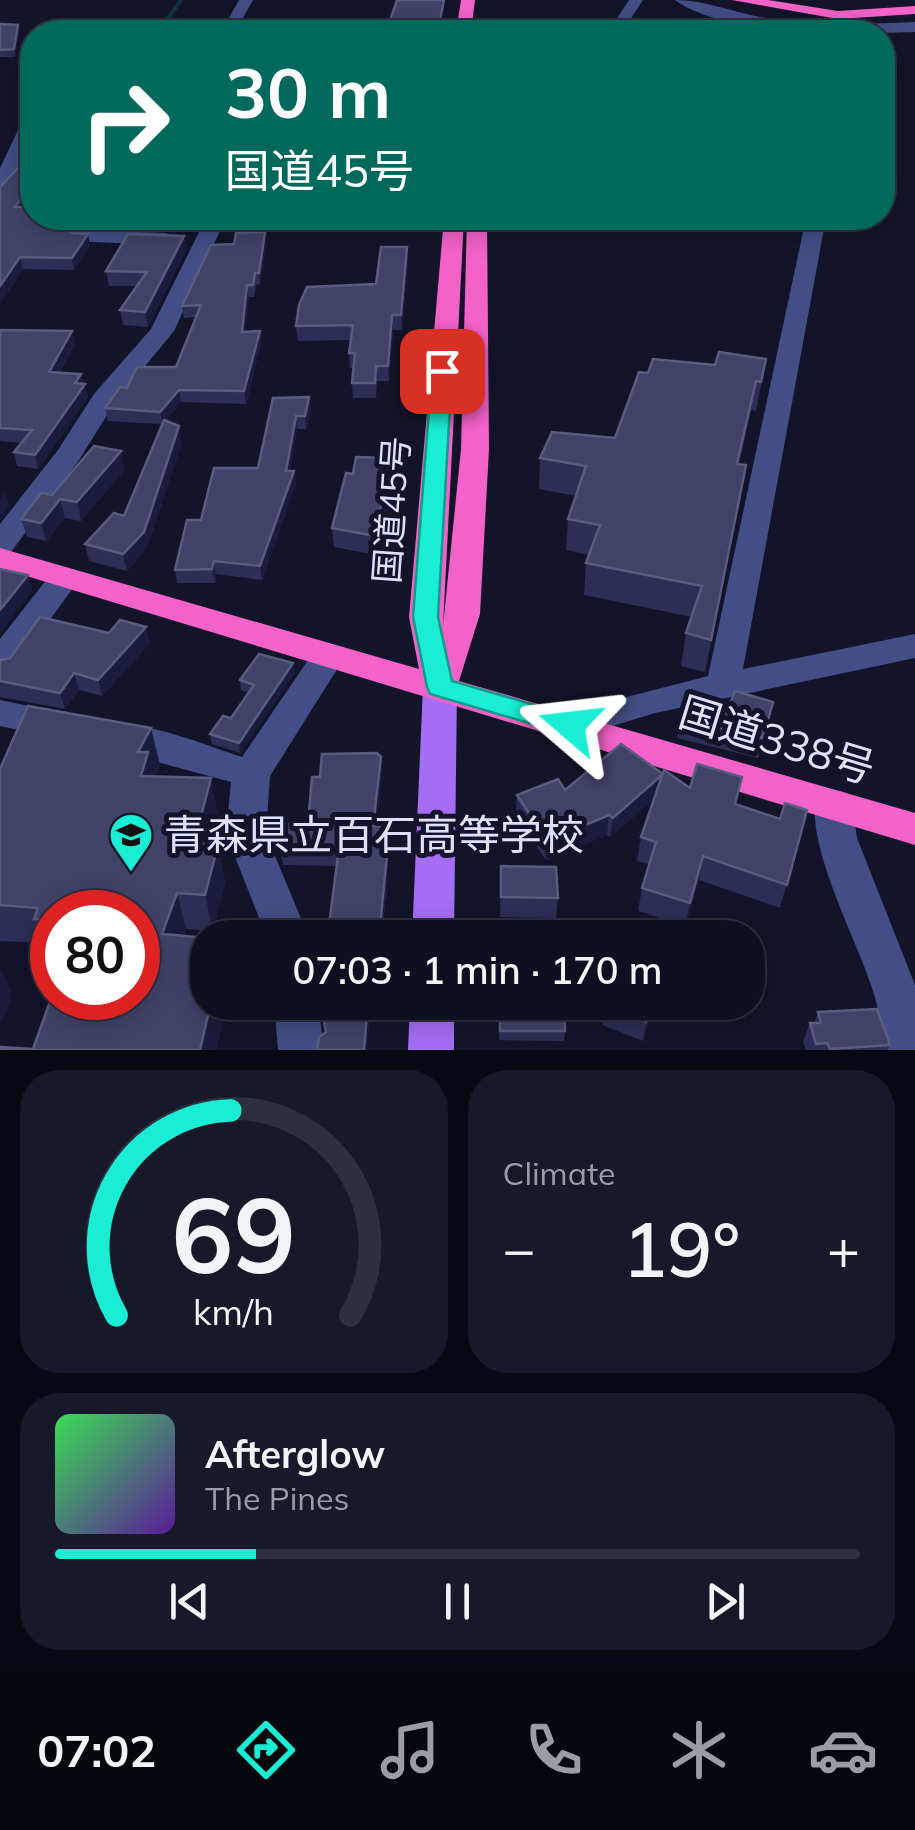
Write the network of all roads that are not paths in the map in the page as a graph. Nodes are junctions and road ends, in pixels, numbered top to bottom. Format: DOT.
graph roads {
  1 [pos="682,0"];
  2 [pos="739,0"];
  3 [pos="757,0"];
  4 [pos="915,7"];
  5 [pos="749,20"];
  6 [pos="20,145"];
  7 [pos="0,190"];
  8 [pos="191,230"];
  9 [pos="210,230"];
  10 [pos="453,230"];
  11 [pos="477,230"];
  12 [pos="814,230"];
  13 [pos="77,236"];
  14 [pos="0,545"];
  15 [pos="0,558"];
  16 [pos="64,577"];
  17 [pos="915,646"];
  18 [pos="329,655"];
  19 [pos="0,663"];
  20 [pos="724,685"];
  21 [pos="440,687"];
  22 [pos="0,713"];
  23 [pos="570,725"];
  24 [pos="252,774"];
  25 [pos="832,804"];
  26 [pos="915,829"];
  27 [pos="281,920"];
  28 [pos="434,920"];
  29 [pos="298,1020"];
  30 [pos="431,1020"];
  31 [pos="301,1050"];
  32 [pos="430,1050"];
  33 [pos="909,1050"];
  1 -- 5 [label="street"];
  2 -- 4 [label="highway"];
  3 -- 4 [label="highway"];
  6 -- 7 [label="street"];
  8 -- 13 [label="street"];
  9 -- 14 [label="street"];
  10 -- 21 [label="highway, 国道45号"];
  11 -- 21 [label="highway"];
  12 -- 20 [label="street"];
  15 -- 16 [label="highway"];
  16 -- 18 [label="highway"];
  16 -- 19 [label="street"];
  17 -- 20 [label="street"];
  18 -- 21 [label="highway"];
  18 -- 24 [label="street"];
  20 -- 23 [label="street"];
  21 -- 23 [label="highway, 国道338号"];
  21 -- 28 [label="main road"];
  22 -- 24 [label="street"];
  23 -- 25 [label="highway, 国道338号"];
  24 -- 27 [label="street"];
  25 -- 26 [label="highway, 国道338号"];
  25 -- 33 [label="street"];
  29 -- 31 [label="street"];
  30 -- 32 [label="main road"];
}
